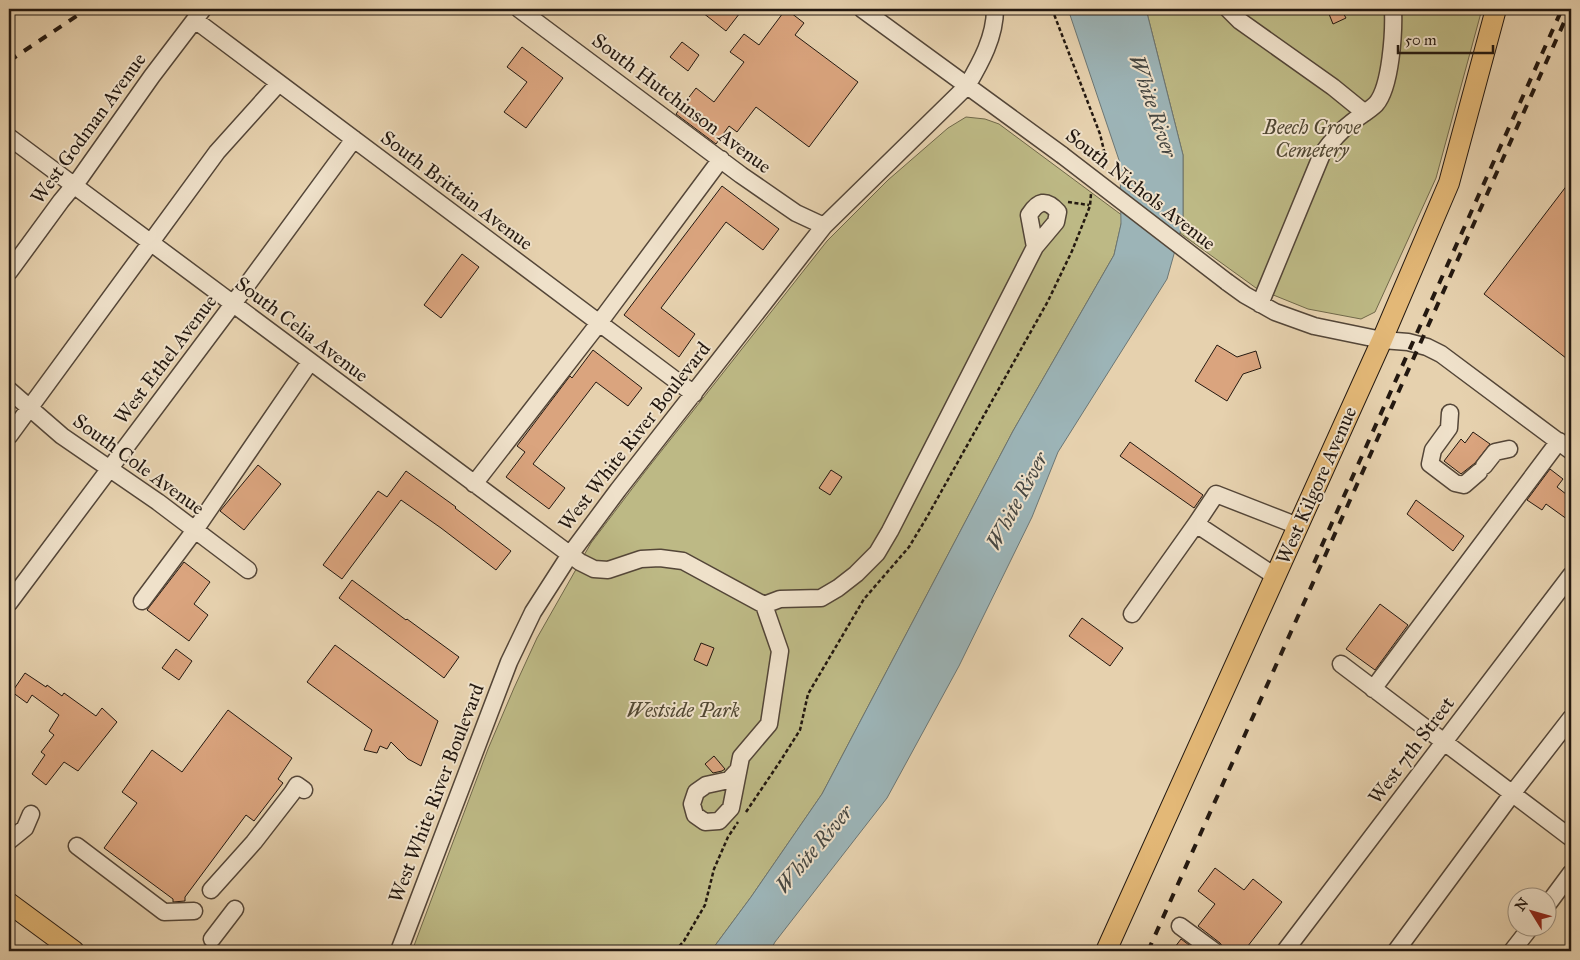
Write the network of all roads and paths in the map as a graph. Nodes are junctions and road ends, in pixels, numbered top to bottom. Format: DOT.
graph roads {
  1 [pos="519,9"];
  2 [pos="862,9"];
  3 [pos="995,9"];
  4 [pos="1228,9"];
  5 [pos="1393,9"];
  6 [pos="1496,9"];
  7 [pos="198,14"];
  8 [pos="279,83"];
  9 [pos="966,86"];
  10 [pos="1365,113"];
  11 [pos="9,137"];
  12 [pos="354,139"];
  13 [pos="720,159"];
  14 [pos="73,186"];
  15 [pos="824,226"];
  16 [pos="151,244"];
  17 [pos="1035,247"];
  18 [pos="9,272"];
  19 [pos="232,304"];
  20 [pos="1260,304"];
  21 [pos="598,322"];
  22 [pos="1382,340"];
  23 [pos="310,362"];
  24 [pos="9,390"];
  25 [pos="694,394"];
  26 [pos="30,408"];
  27 [pos="1450,412"];
  28 [pos="9,436"];
  29 [pos="1565,446"];
  30 [pos="1509,449"];
  31 [pos="110,468"];
  32 [pos="474,484"];
  33 [pos="1196,524"];
  34 [pos="1298,526"];
  35 [pos="195,530"];
  36 [pos="569,556"];
  37 [pos="248,570"];
  38 [pos="1571,575"];
  39 [pos="1275,576"];
  40 [pos="142,600"];
  41 [pos="9,603"];
  42 [pos="764,605"];
  43 [pos="1132,614"];
  44 [pos="1340,664"];
  45 [pos="1373,689"];
  46 [pos="1571,718"];
  47 [pos="1444,742"];
  48 [pos="738,770"];
  49 [pos="304,790"];
  50 [pos="1512,794"];
  51 [pos="31,814"];
  52 [pos="1571,838"];
  53 [pos="9,841"];
  54 [pos="77,846"];
  55 [pos="1571,873"];
  56 [pos="211,890"];
  57 [pos="1558,891"];
  58 [pos="9,903"];
  59 [pos="235,909"];
  60 [pos="194,911"];
  61 [pos="1180,926"];
  62 [pos="1522,938"];
  63 [pos="212,939"];
  64 [pos="71,951"];
  65 [pos="399,951"];
  66 [pos="1106,951"];
  67 [pos="1214,951"];
  68 [pos="1285,951"];
  69 [pos="1396,951"];
  70 [pos="1512,951"];
  1 -- 13 [label="street, South Hutchinson Avenue"];
  2 -- 9 [label="street, South Nichols Avenue"];
  3 -- 9 [label="street, West White River Boulevard"];
  4 -- 10 [label="street"];
  5 -- 10 [label="street"];
  6 -- 22 [label="main road, West Kilgore Avenue"];
  7 -- 8 [label="street, South Brittain Avenue"];
  7 -- 14 [label="street, West Godman Avenue"];
  8 -- 12 [label="street, South Brittain Avenue"];
  8 -- 16 [label="street"];
  9 -- 15 [label="street, West White River Boulevard"];
  9 -- 20 [label="street, South Nichols Avenue, bridge"];
  10 -- 20 [label="street"];
  11 -- 14 [label="street, South Celia Avenue"];
  12 -- 19 [label="street, West Ethel Avenue"];
  12 -- 21 [label="street, South Brittain Avenue"];
  13 -- 15 [label="street, South Hutchinson Avenue"];
  13 -- 21 [label="street"];
  14 -- 16 [label="street, South Celia Avenue"];
  14 -- 18 [label="street, West Godman Avenue"];
  15 -- 25 [label="street, West White River Boulevard"];
  16 -- 19 [label="street, South Celia Avenue"];
  16 -- 26 [label="street"];
  17 -- 42 [label="street"];
  19 -- 23 [label="street, South Celia Avenue"];
  19 -- 31 [label="street, West Ethel Avenue"];
  20 -- 22 [label="street, South Nichols Avenue"];
  21 -- 25 [label="street, South Brittain Avenue"];
  21 -- 32 [label="street"];
  22 -- 29 [label="street, South Nichols Avenue"];
  22 -- 34 [label="main road, West Kilgore Avenue"];
  23 -- 32 [label="street, South Celia Avenue"];
  23 -- 35 [label="street"];
  24 -- 26 [label="street, South Cole Avenue"];
  25 -- 36 [label="street, West White River Boulevard"];
  26 -- 28 [label="street"];
  26 -- 31 [label="street, South Cole Avenue"];
  27 -- 30 [label="street"];
  29 -- 45 [label="street"];
  31 -- 35 [label="street, South Cole Avenue"];
  31 -- 41 [label="street, West Ethel Avenue"];
  32 -- 36 [label="street, South Celia Avenue"];
  33 -- 34 [label="street"];
  33 -- 39 [label="street"];
  33 -- 43 [label="street"];
  34 -- 39 [label="main road, West Kilgore Avenue"];
  35 -- 37 [label="street, South Cole Avenue"];
  35 -- 40 [label="street"];
  36 -- 42 [label="street, South Celia Avenue"];
  36 -- 65 [label="street, West White River Boulevard"];
  38 -- 47 [label="street, West 7th Street"];
  39 -- 66 [label="main road, West Kilgore Avenue"];
  42 -- 48 [label="street"];
  44 -- 45 [label="street"];
  45 -- 47 [label="street"];
  46 -- 50 [label="street"];
  47 -- 50 [label="street"];
  47 -- 68 [label="street, West 7th Street"];
  49 -- 56 [label="street"];
  50 -- 52 [label="street"];
  50 -- 69 [label="street"];
  51 -- 53 [label="street"];
  54 -- 60 [label="street"];
  55 -- 57 [label="street"];
  58 -- 64 [label="main road"];
  59 -- 63 [label="street"];
  61 -- 67 [label="street"];
  62 -- 70 [label="street"];
}
